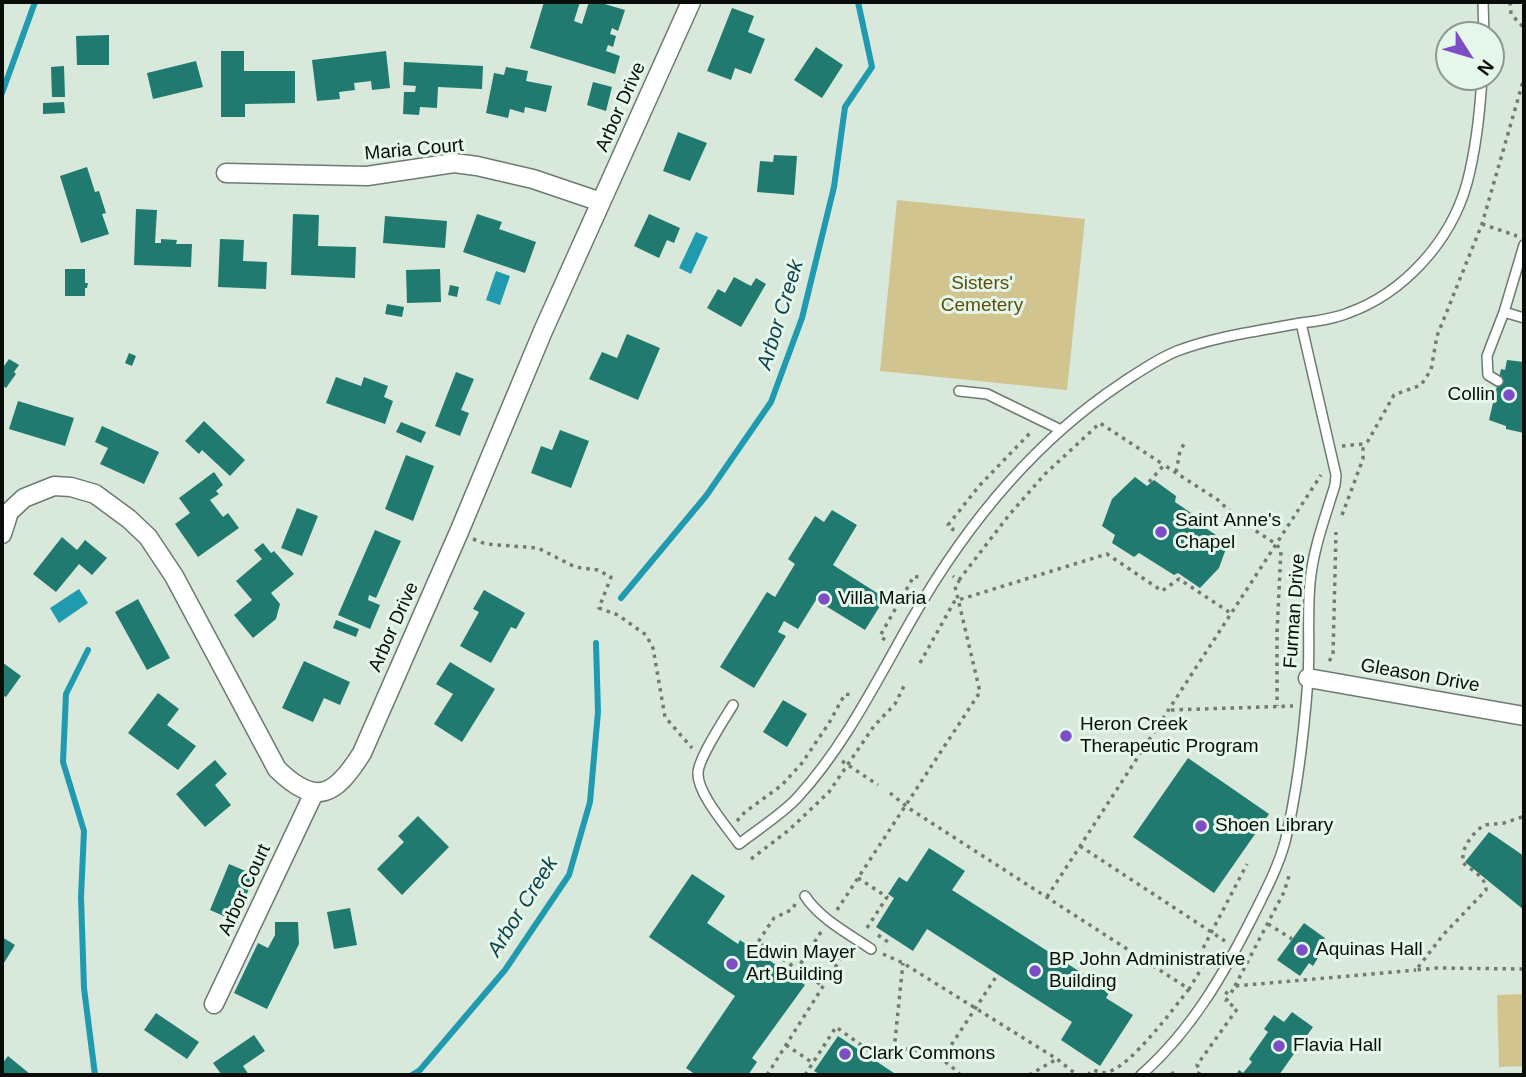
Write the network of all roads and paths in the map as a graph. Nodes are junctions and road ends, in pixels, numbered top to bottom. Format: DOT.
graph roads {
  1 [pos="691,2"];
  2 [pos="1483,2"];
  3 [pos="1510,2"];
  4 [pos="1484,21"];
  5 [pos="1524,28"];
  6 [pos="1524,78"];
  7 [pos="1481,91"];
  8 [pos="226,173"];
  9 [pos="601,202"];
  10 [pos="1482,224"];
  11 [pos="1524,239"];
  12 [pos="1524,245"];
  13 [pos="1504,312"];
  14 [pos="1524,318"];
  15 [pos="1301,323"];
  16 [pos="1498,381"];
  17 [pos="959,391"];
  18 [pos="1060,429"];
  19 [pos="1184,444"];
  20 [pos="1363,444"];
  21 [pos="1341,446"];
  22 [pos="1164,465"];
  23 [pos="1176,472"];
  24 [pos="1321,475"];
  25 [pos="1149,482"];
  26 [pos="5,508"];
  27 [pos="458,532"];
  28 [pos="2,534"];
  29 [pos="1276,544"];
  30 [pos="952,576"];
  31 [pos="959,580"];
  32 [pos="958,600"];
  33 [pos="1231,614"];
  34 [pos="1329,661"];
  35 [pos="920,663"];
  36 [pos="1308,678"];
  37 [pos="904,686"];
  38 [pos="733,705"];
  39 [pos="1278,706"];
  40 [pos="1295,706"];
  41 [pos="1170,710"];
  42 [pos="1524,716"];
  43 [pos="840,760"];
  44 [pos="701,761"];
  45 [pos="848,765"];
  46 [pos="878,785"];
  47 [pos="314,793"];
  48 [pos="890,793"];
  49 [pos="906,804"];
  50 [pos="1522,817"];
  51 [pos="1080,846"];
  52 [pos="751,859"];
  53 [pos="1247,864"];
  54 [pos="858,878"];
  55 [pos="805,896"];
  56 [pos="1047,897"];
  57 [pos="793,909"];
  58 [pos="835,912"];
  59 [pos="1268,924"];
  60 [pos="824,928"];
  61 [pos="867,928"];
  62 [pos="1212,933"];
  63 [pos="1292,939"];
  64 [pos="1227,943"];
  65 [pos="871,949"];
  66 [pos="846,950"];
  67 [pos="797,969"];
  68 [pos="1524,969"];
  69 [pos="1416,971"];
  70 [pos="996,977"];
  71 [pos="1195,978"];
  72 [pos="1203,982"];
  73 [pos="823,986"];
  74 [pos="1189,989"];
  75 [pos="214,1004"];
  76 [pos="976,1009"];
  77 [pos="786,1045"];
  78 [pos="894,1050"];
  79 [pos="942,1059"];
  80 [pos="1057,1059"];
  81 [pos="813,1063"];
  82 [pos="1112,1074"];
  83 [pos="768,1075"];
  84 [pos="805,1075"];
  85 [pos="960,1075"];
  86 [pos="1029,1075"];
  87 [pos="1077,1075"];
  88 [pos="1088,1075"];
  89 [pos="1141,1075"];
  90 [pos="1198,1075"];
  1 -- 9 [label="street, Arbor Drive"];
  2 -- 4 [label="lane"];
  3 -- 5 [label="path"];
  6 -- 10 [label="path"];
  7 -- 15 [label="lane"];
  8 -- 9 [label="street, Maria Court"];
  9 -- 27 [label="street, Arbor Drive"];
  10 -- 11 [label="path"];
  10 -- 20 [label="path"];
  12 -- 13 [label="lane"];
  13 -- 14 [label="lane"];
  13 -- 16 [label="lane"];
  15 -- 18 [label="lane"];
  15 -- 36 [label="lane, Furman Drive"];
  17 -- 18 [label="lane"];
  18 -- 44 [label="lane"];
  19 -- 23 [label="path"];
  20 -- 21 [label="path"];
  20 -- 34 [label="path"];
  22 -- 23 [label="path"];
  22 -- 25 [label="path"];
  22 -- 31 [label="path"];
  23 -- 29 [label="path"];
  24 -- 29 [label="path"];
  26 -- 28 [label="street"];
  26 -- 47 [label="street"];
  27 -- 44 [label="path"];
  27 -- 47 [label="street, Arbor Drive"];
  29 -- 33 [label="path"];
  29 -- 39 [label="path"];
  30 -- 31 [label="path"];
  31 -- 32 [label="path"];
  32 -- 33 [label="path"];
  32 -- 35 [label="path"];
  32 -- 49 [label="path"];
  33 -- 41 [label="path"];
  36 -- 42 [label="street, Gleason Drive"];
  36 -- 89 [label="lane, Furman Drive"];
  37 -- 45 [label="path"];
  38 -- 44 [label="lane"];
  39 -- 40 [label="path"];
  39 -- 41 [label="path"];
  41 -- 51 [label="path"];
  43 -- 45 [label="path"];
  45 -- 46 [label="path"];
  45 -- 52 [label="path"];
  47 -- 75 [label="street, Arbor Court"];
  48 -- 49 [label="path"];
  49 -- 54 [label="path"];
  49 -- 56 [label="path"];
  50 -- 69 [label="path"];
  51 -- 56 [label="path"];
  51 -- 62 [label="path"];
  53 -- 62 [label="path"];
  54 -- 58 [label="path"];
  54 -- 61 [label="path"];
  55 -- 65 [label="lane"];
  56 -- 74 [label="path"];
  57 -- 67 [label="path"];
  59 -- 63 [label="path"];
  60 -- 67 [label="path"];
  62 -- 64 [label="path"];
  62 -- 71 [label="path"];
  66 -- 73 [label="path"];
  67 -- 73 [label="path"];
  68 -- 69 [label="path"];
  69 -- 90 [label="path"];
  70 -- 76 [label="path"];
  71 -- 72 [label="path"];
  71 -- 74 [label="path"];
  73 -- 77 [label="path"];
  74 -- 82 [label="path"];
  76 -- 78 [label="path"];
  76 -- 79 [label="path"];
  76 -- 80 [label="path"];
  77 -- 81 [label="path"];
  77 -- 83 [label="path"];
  78 -- 79 [label="path"];
  78 -- 81 [label="path"];
  79 -- 85 [label="path"];
  80 -- 86 [label="path"];
  80 -- 87 [label="path"];
  81 -- 84 [label="path"];
  82 -- 88 [label="path"];
}
